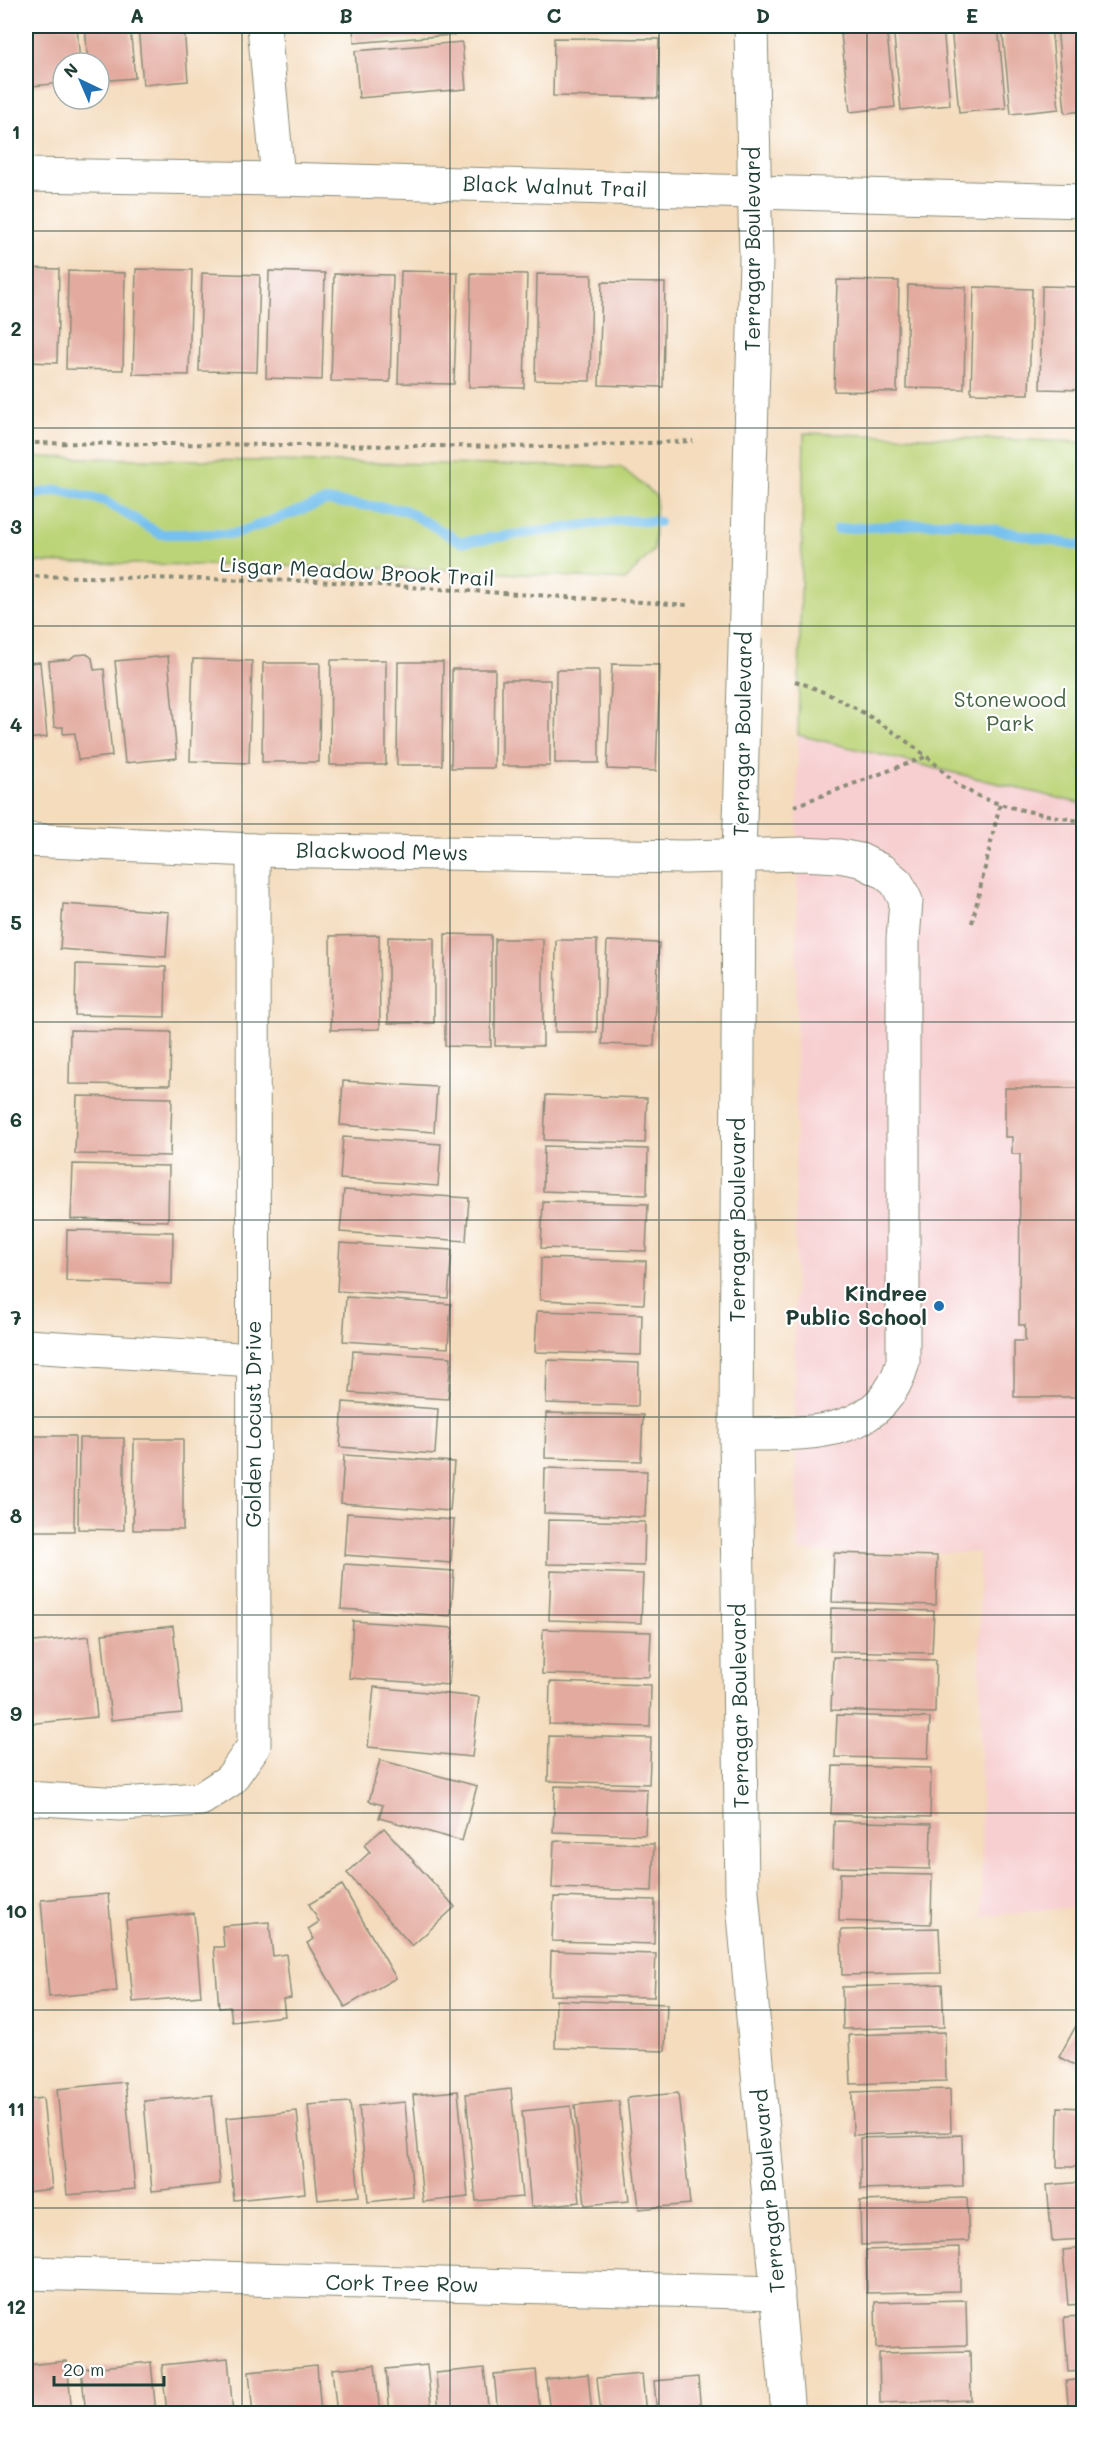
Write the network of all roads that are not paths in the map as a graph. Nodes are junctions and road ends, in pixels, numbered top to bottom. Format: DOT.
graph roads {
  1 [pos="264,26"];
  2 [pos="751,26"];
  3 [pos="26,175"];
  4 [pos="278,179"];
  5 [pos="754,193"];
  6 [pos="1083,201"];
  7 [pos="26,840"];
  8 [pos="253,850"];
  9 [pos="740,857"];
  10 [pos="26,1346"];
  11 [pos="254,1360"];
  12 [pos="736,1434"];
  13 [pos="26,1798"];
  14 [pos="26,2273"];
  15 [pos="778,2293"];
  16 [pos="788,2414"];
  1 -- 4 [label="street"];
  2 -- 5 [label="street, Terragar Boulevard"];
  3 -- 4 [label="street, Black Walnut Trail"];
  4 -- 5 [label="street, Black Walnut Trail"];
  5 -- 6 [label="street, Black Walnut Trail"];
  5 -- 9 [label="street, Terragar Boulevard"];
  7 -- 8 [label="street, Blackwood Mews"];
  8 -- 9 [label="street, Blackwood Mews"];
  8 -- 11 [label="street, Golden Locust Drive"];
  9 -- 12 [label="street, Terragar Boulevard"];
  9 -- 12 [label="street, Blackwood Mews"];
  10 -- 11 [label="street"];
  11 -- 13 [label="street, Golden Locust Drive"];
  12 -- 15 [label="street, Terragar Boulevard"];
  14 -- 15 [label="street, Cork Tree Row"];
  15 -- 16 [label="street, Terragar Boulevard"];
}
